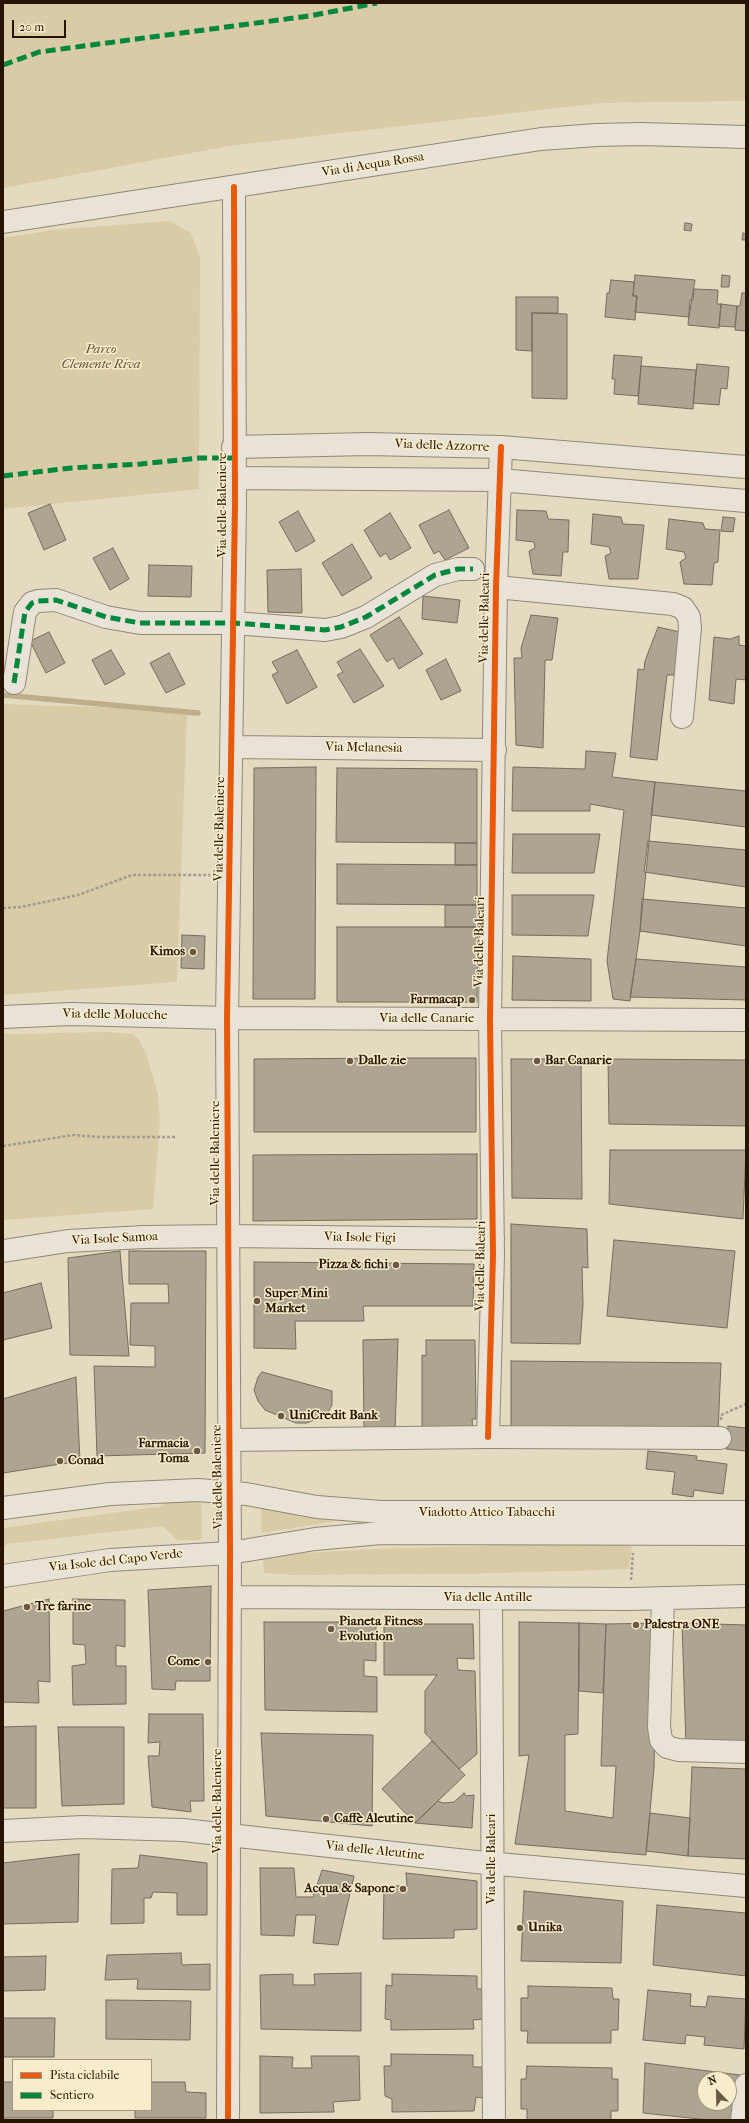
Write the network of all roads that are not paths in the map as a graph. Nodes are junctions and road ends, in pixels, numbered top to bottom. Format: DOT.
graph roads {
  1 [pos="746,137"];
  2 [pos="234,187"];
  3 [pos="3,222"];
  4 [pos="233,447"];
  5 [pos="500,448"];
  6 [pos="746,467"];
  7 [pos="235,478"];
  8 [pos="499,480"];
  9 [pos="746,501"];
  10 [pos="473,569"];
  11 [pos="496,587"];
  12 [pos="234,623"];
  13 [pos="14,683"];
  14 [pos="682,717"];
  15 [pos="232,747"];
  16 [pos="495,750"];
  17 [pos="3,1017"];
  18 [pos="227,1018"];
  19 [pos="490,1019"];
  20 [pos="746,1020"];
  21 [pos="227,1236"];
  22 [pos="493,1239"];
  23 [pos="3,1251"];
  24 [pos="488,1437"];
  25 [pos="720,1438"];
  26 [pos="228,1440"];
  27 [pos="230,1492"];
  28 [pos="3,1508"];
  29 [pos="746,1512"];
  30 [pos="519,1523"];
  31 [pos="746,1534"];
  32 [pos="230,1553"];
  33 [pos="3,1576"];
  34 [pos="746,1596"];
  35 [pos="230,1598"];
  36 [pos="491,1599"];
  37 [pos="663,1599"];
  38 [pos="746,1752"];
  39 [pos="3,1832"];
  40 [pos="229,1835"];
  41 [pos="492,1864"];
  42 [pos="746,1886"];
  43 [pos="746,2085"];
  44 [pos="228,2120"];
  45 [pos="494,2120"];
  46 [pos="742,2120"];
  1 -- 2 [label="street, Via di Acqua Rossa"];
  2 -- 3 [label="street, Via di Acqua Rossa"];
  2 -- 4 [label="street, Via delle Baleniere"];
  4 -- 5 [label="street, Via delle Azzorre"];
  4 -- 7 [label="street, Via delle Baleniere"];
  5 -- 6 [label="street, Via delle Azzorre"];
  5 -- 8 [label="street, Via delle Baleari"];
  7 -- 8 [label="street"];
  7 -- 12 [label="street, Via delle Baleniere"];
  8 -- 9 [label="street"];
  8 -- 11 [label="street, Via delle Baleari"];
  10 -- 12 [label="street"];
  11 -- 14 [label="street"];
  11 -- 16 [label="street, Via delle Baleari"];
  12 -- 13 [label="street"];
  12 -- 15 [label="street, Via delle Baleniere"];
  15 -- 16 [label="street, Via Melanesia"];
  15 -- 18 [label="street, Via delle Baleniere"];
  16 -- 19 [label="street, Via delle Baleari"];
  17 -- 18 [label="street, Via delle Molucche"];
  18 -- 19 [label="street, Via delle Canarie"];
  18 -- 21 [label="street, Via delle Baleniere"];
  19 -- 20 [label="street, Via delle Canarie"];
  19 -- 22 [label="street, Via delle Baleari"];
  21 -- 22 [label="street, Via Isole Figi"];
  21 -- 23 [label="street, Via Isole Samoa"];
  21 -- 26 [label="street, Via delle Baleniere"];
  22 -- 24 [label="street, Via delle Baleari"];
  24 -- 25 [label="street"];
  24 -- 26 [label="street"];
  26 -- 27 [label="street, Via delle Baleniere"];
  27 -- 28 [label="street"];
  27 -- 30 [label="street, Viadotto Attico Tabacchi"];
  27 -- 32 [label="street, Via delle Baleniere"];
  29 -- 30 [label="street, Viadotto Attico Tabacchi"];
  30 -- 31 [label="street, Viadotto Attico Tabacchi"];
  30 -- 32 [label="street, Viadotto Attico Tabacchi"];
  32 -- 33 [label="street, Via Isole del Capo Verde"];
  32 -- 35 [label="street, Via delle Baleniere"];
  34 -- 37 [label="street, Via delle Antille"];
  35 -- 36 [label="street, Via delle Antille"];
  35 -- 40 [label="street, Via delle Baleniere"];
  36 -- 37 [label="street, Via delle Antille"];
  36 -- 41 [label="street, Via delle Baleari"];
  37 -- 38 [label="street"];
  39 -- 40 [label="street, Via delle Aleutine"];
  40 -- 41 [label="street, Via delle Aleutine"];
  40 -- 44 [label="street, Via delle Baleniere"];
  41 -- 42 [label="street, Via delle Aleutine"];
  41 -- 45 [label="street, Via delle Baleari"];
  43 -- 46 [label="street"];
}
